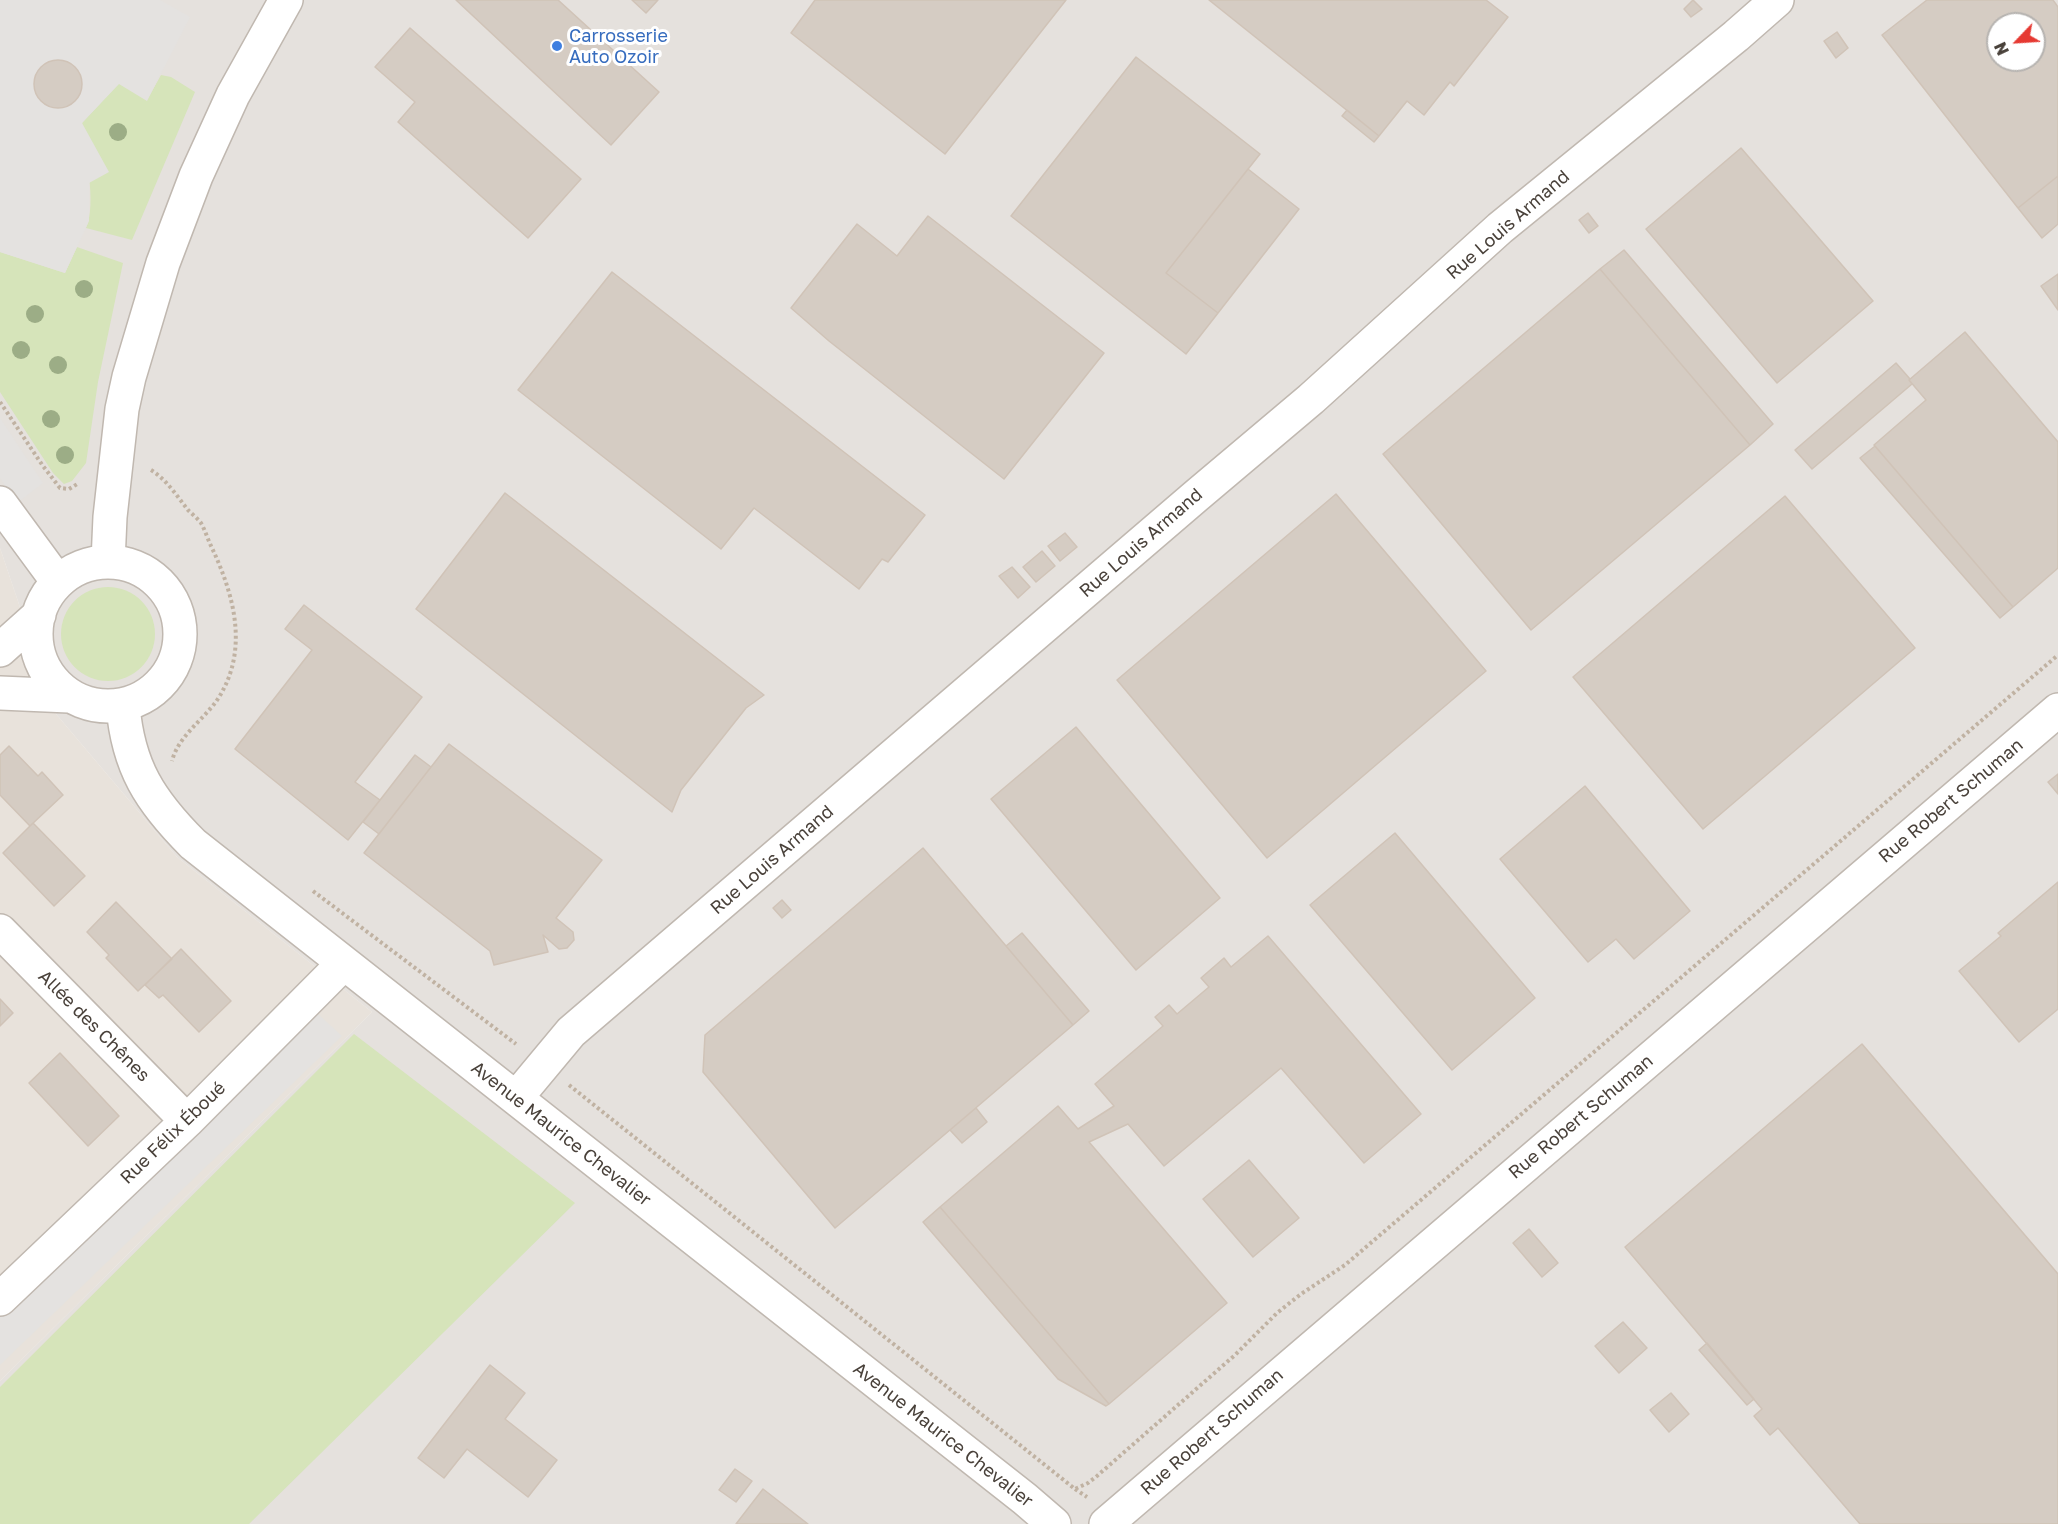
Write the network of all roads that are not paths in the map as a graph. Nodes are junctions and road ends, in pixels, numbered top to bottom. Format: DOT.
graph roads {
  1 [pos="286,0"];
  2 [pos="1777,0"];
  3 [pos="0,503"];
  4 [pos="108,562"];
  5 [pos="58,582"];
  6 [pos="39,615"];
  7 [pos="0,650"];
  8 [pos="0,693"];
  9 [pos="69,696"];
  10 [pos="123,706"];
  11 [pos="2058,710"];
  12 [pos="0,931"];
  13 [pos="343,964"];
  14 [pos="516,1098"];
  15 [pos="187,1121"];
  16 [pos="0,1299"];
  17 [pos="1054,1524"];
  18 [pos="1106,1524"];
  1 -- 4 [label="street"];
  2 -- 14 [label="street, Rue Louis Armand"];
  3 -- 5 [label="street"];
  4 -- 5 [label="street"];
  4 -- 10 [label="street"];
  5 -- 6 [label="street"];
  6 -- 7 [label="street"];
  6 -- 9 [label="street"];
  8 -- 9 [label="street"];
  9 -- 10 [label="street"];
  10 -- 13 [label="street, Avenue Maurice Chevalier"];
  11 -- 18 [label="street, Rue Robert Schuman"];
  12 -- 15 [label="street, Allée des Chênes"];
  13 -- 14 [label="street, Avenue Maurice Chevalier"];
  13 -- 15 [label="street, Rue Félix Éboué"];
  14 -- 17 [label="street, Avenue Maurice Chevalier"];
  15 -- 16 [label="street, Rue Félix Éboué"];
}
